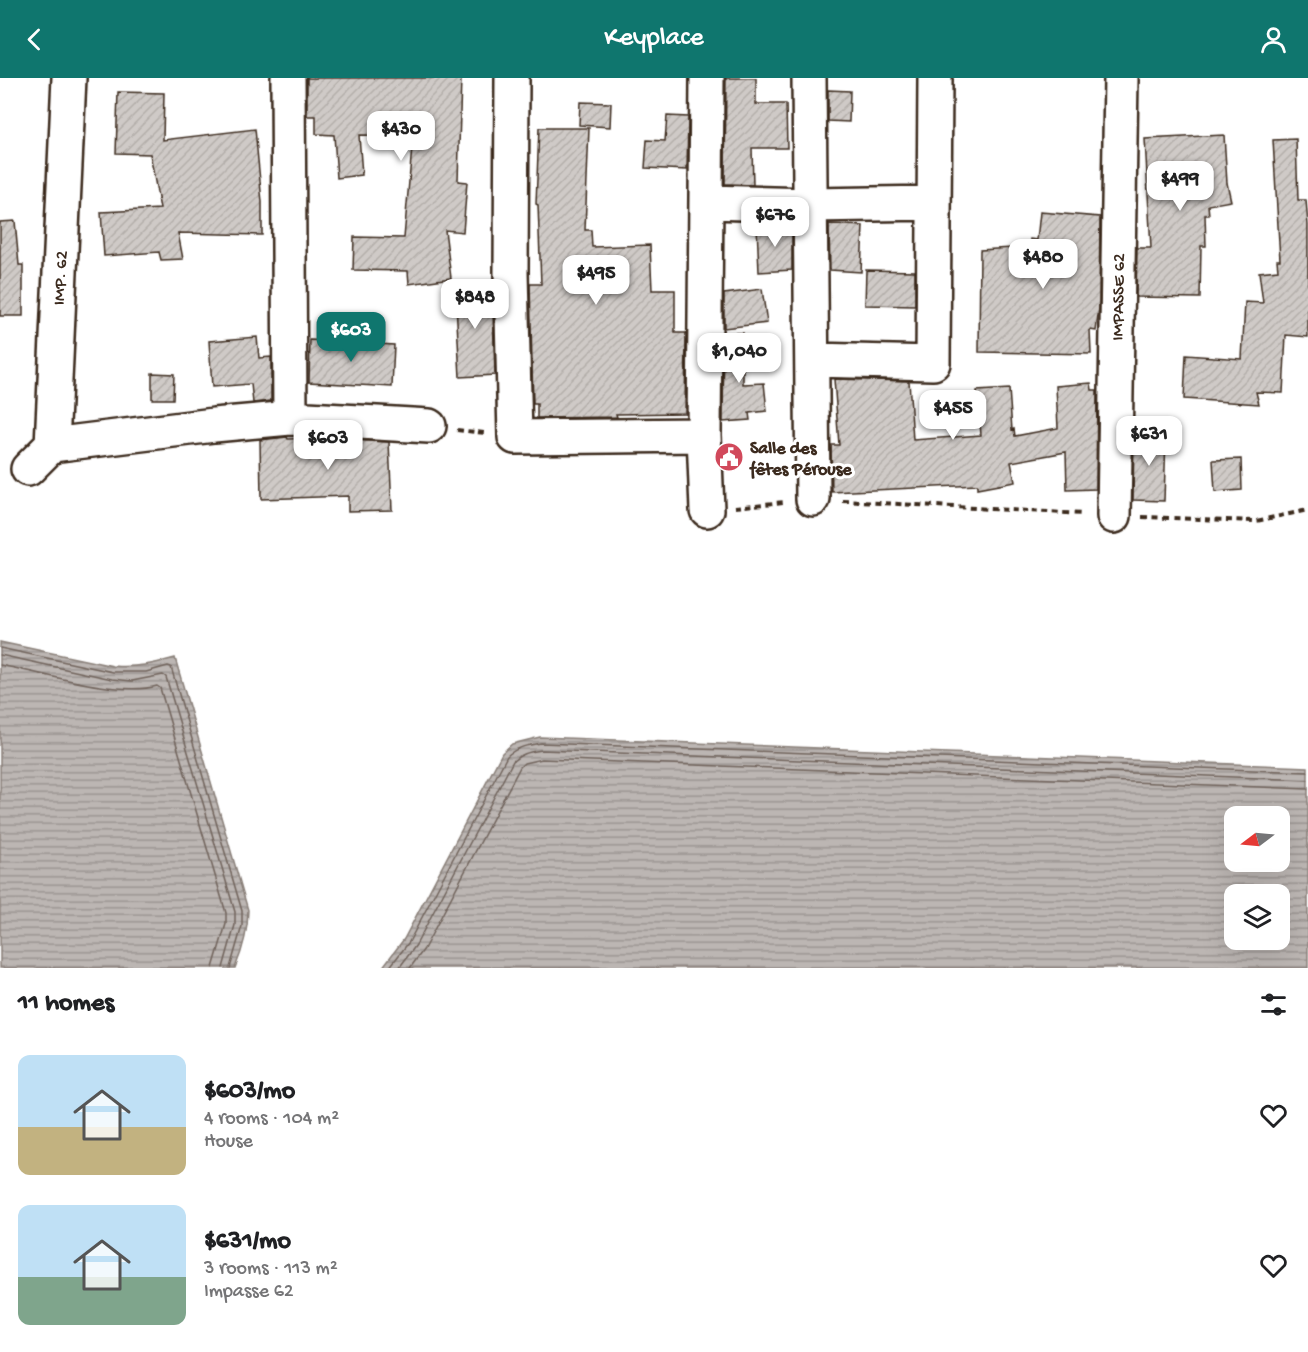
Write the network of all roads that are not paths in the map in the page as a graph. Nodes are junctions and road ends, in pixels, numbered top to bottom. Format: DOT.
graph roads {
  1 [pos="69,78"];
  2 [pos="288,78"];
  3 [pos="512,78"];
  4 [pos="707,78"];
  5 [pos="809,78"];
  6 [pos="935,78"];
  7 [pos="1121,78"];
  8 [pos="707,202"];
  9 [pos="934,203"];
  10 [pos="811,205"];
  11 [pos="813,360"];
  12 [pos="290,418"];
  13 [pos="429,426"];
  14 [pos="704,435"];
  15 [pos="52,445"];
  16 [pos="28,469"];
  17 [pos="813,500"];
  18 [pos="707,510"];
  19 [pos="1114,516"];
  1 -- 15 [label="street, IMP. 62"];
  2 -- 12 [label="street"];
  3 -- 14 [label="street"];
  4 -- 8 [label="street"];
  5 -- 10 [label="street"];
  6 -- 9 [label="street"];
  7 -- 19 [label="street, IMPASSE 62"];
  8 -- 10 [label="street"];
  8 -- 14 [label="street"];
  9 -- 10 [label="street"];
  9 -- 11 [label="street"];
  10 -- 11 [label="street"];
  11 -- 17 [label="street"];
  12 -- 13 [label="street"];
  12 -- 15 [label="street"];
  14 -- 18 [label="street"];
  15 -- 16 [label="street"];
}
